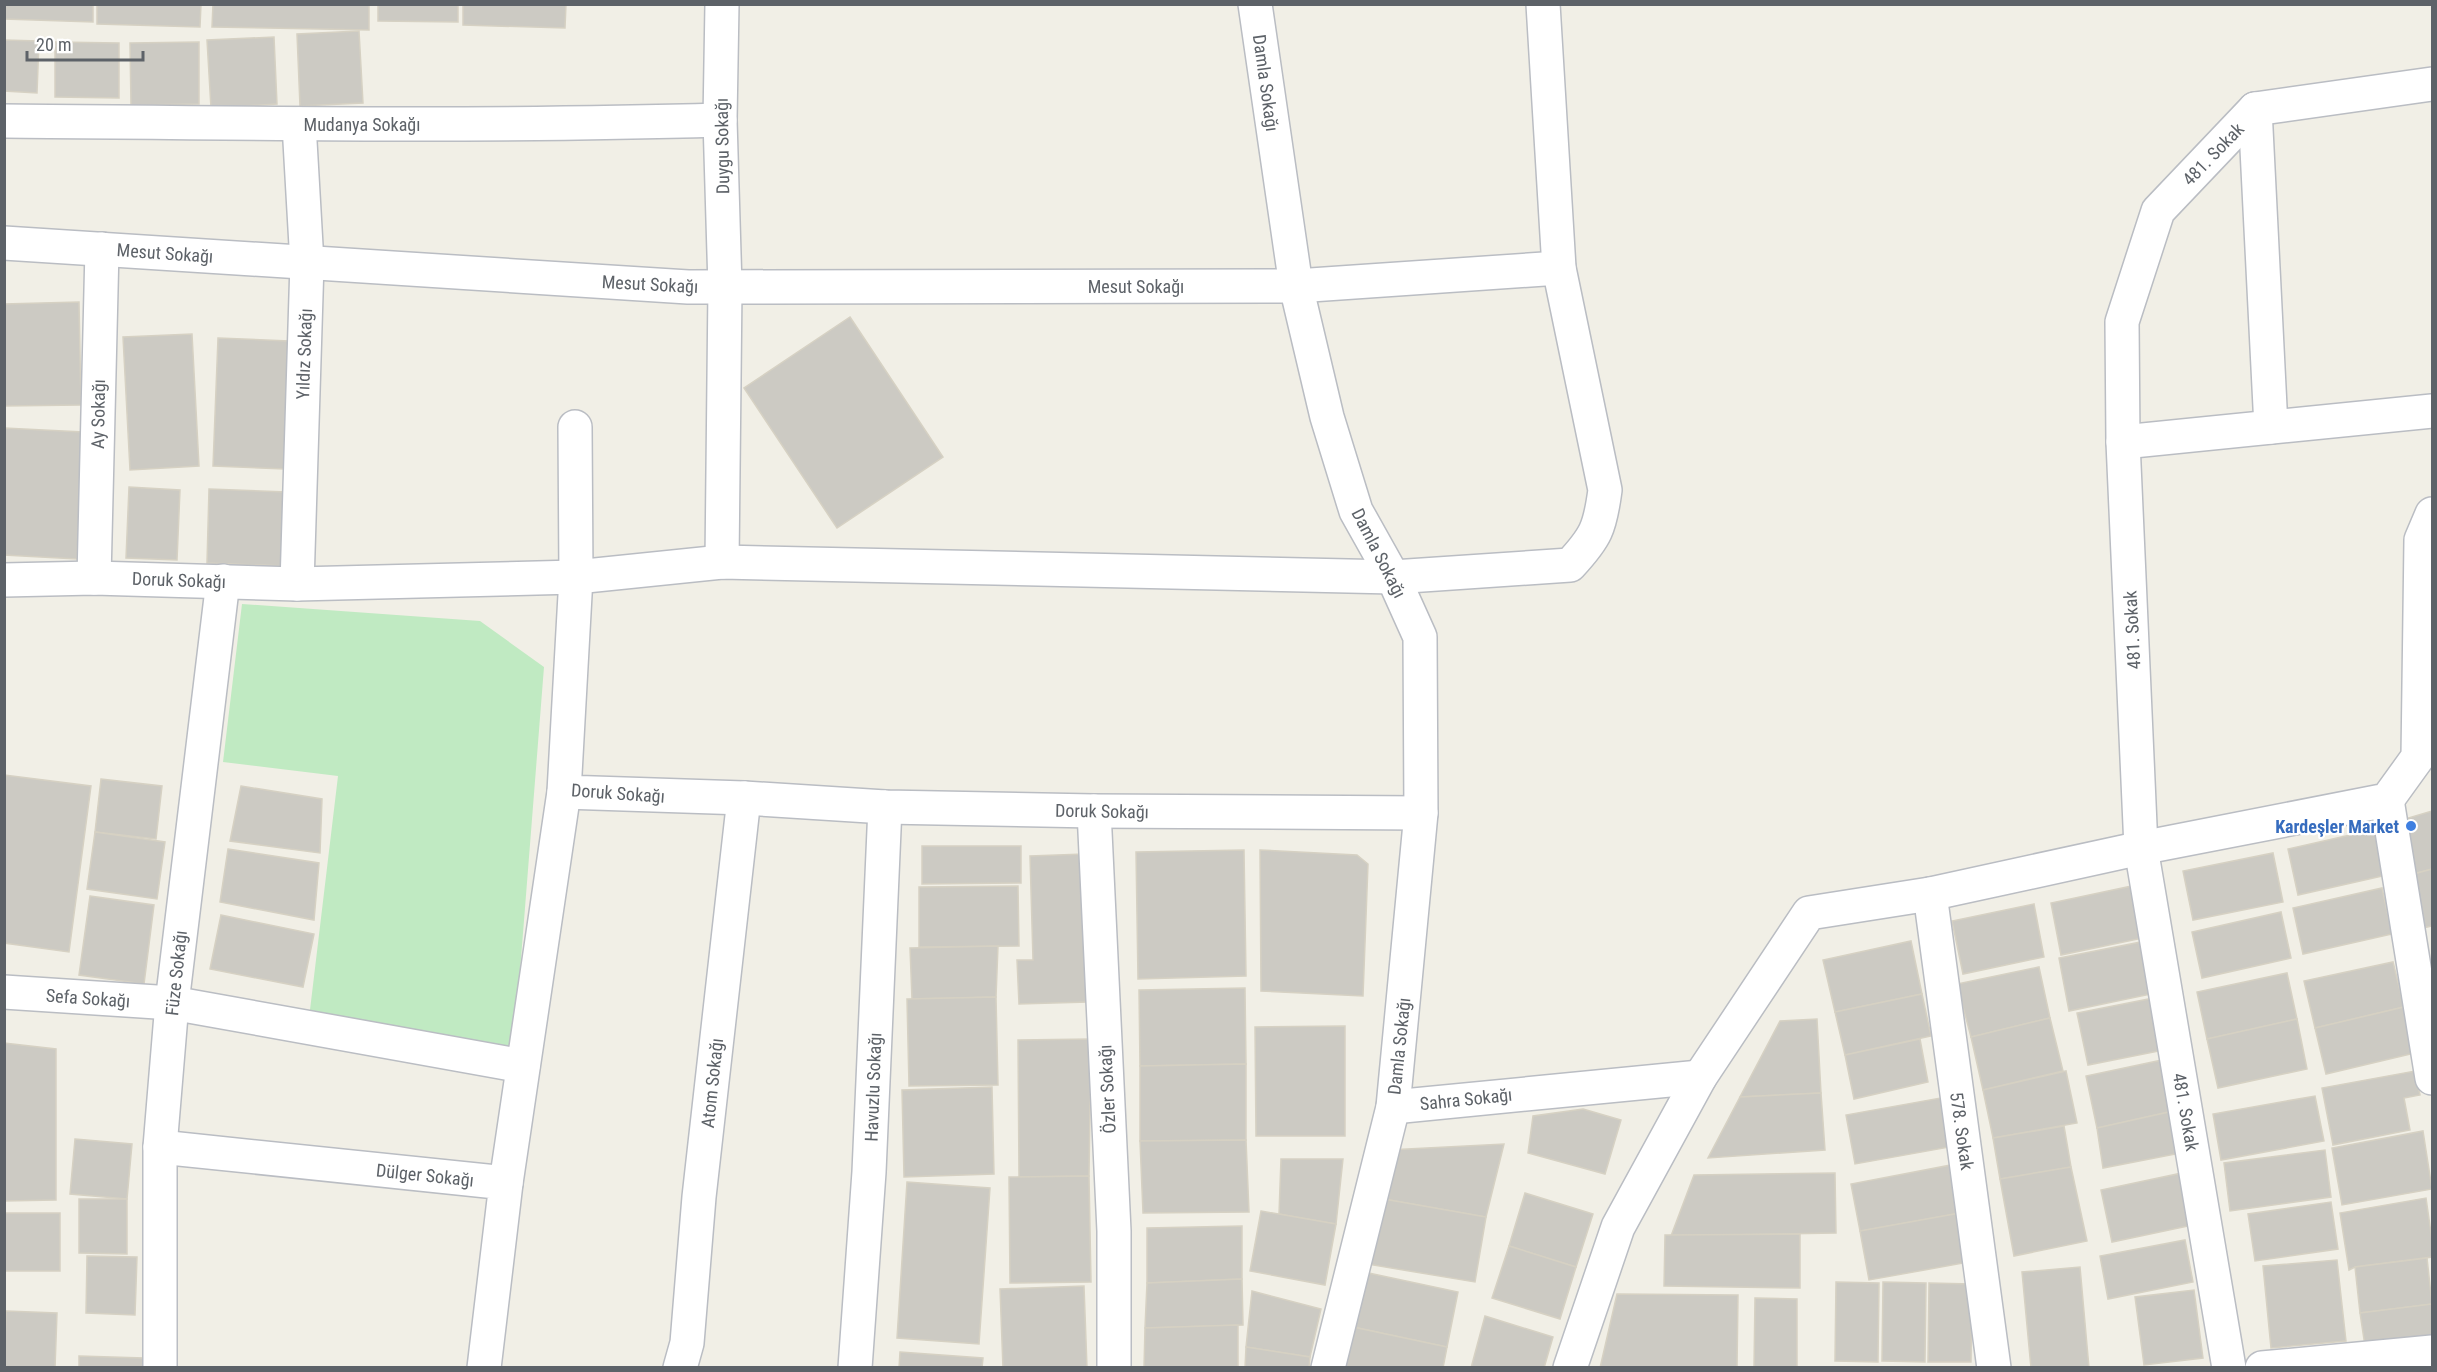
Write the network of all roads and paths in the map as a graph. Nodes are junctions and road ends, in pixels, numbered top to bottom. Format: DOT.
graph roads {
  1 [pos="722,4"];
  2 [pos="1255,4"];
  3 [pos="1543,4"];
  4 [pos="2433,84"];
  5 [pos="2255,109"];
  6 [pos="720,120"];
  7 [pos="4,122"];
  8 [pos="299,124"];
  9 [pos="4,243"];
  10 [pos="102,249"];
  11 [pos="307,262"];
  12 [pos="1559,268"];
  13 [pos="1296,286"];
  14 [pos="725,287"];
  15 [pos="2433,411"];
  16 [pos="575,427"];
  17 [pos="2271,427"];
  18 [pos="2123,442"];
  19 [pos="2429,532"];
  20 [pos="722,562"];
  21 [pos="576,577"];
  22 [pos="1393,577"];
  23 [pos="94,578"];
  24 [pos="4,580"];
  25 [pos="223,581"];
  26 [pos="297,584"];
  27 [pos="564,792"];
  28 [pos="744,798"];
  29 [pos="2387,800"];
  30 [pos="885,807"];
  31 [pos="1094,811"];
  32 [pos="1421,813"];
  33 [pos="2141,848"];
  34 [pos="1930,894"];
  35 [pos="4,992"];
  36 [pos="172,1004"];
  37 [pos="523,1066"];
  38 [pos="1700,1077"];
  39 [pos="2433,1078"];
  40 [pos="1393,1107"];
  41 [pos="160,1147"];
  42 [pos="506,1183"];
  43 [pos="2433,1352"];
  44 [pos="160,1368"];
  45 [pos="484,1368"];
  46 [pos="680,1368"];
  47 [pos="855,1368"];
  48 [pos="1114,1368"];
  49 [pos="1328,1368"];
  50 [pos="1570,1368"];
  51 [pos="1994,1368"];
  52 [pos="2229,1368"];
  53 [pos="2262,1368"];
  1 -- 6 [label="street, Duygu Sokağı"];
  2 -- 13 [label="street, Damla Sokağı"];
  3 -- 12 [label="street"];
  4 -- 5 [label="street, 481. Sokak"];
  5 -- 17 [label="street"];
  5 -- 18 [label="street, 481. Sokak"];
  6 -- 8 [label="street, Mudanya Sokağı"];
  6 -- 14 [label="street, Duygu Sokağı"];
  7 -- 8 [label="street, Mudanya Sokağı"];
  8 -- 11 [label="street, Yıldız Sokağı"];
  9 -- 10 [label="street, Mesut Sokağı"];
  10 -- 11 [label="street, Mesut Sokağı"];
  10 -- 23 [label="street, Ay Sokağı"];
  11 -- 14 [label="street, Mesut Sokağı"];
  11 -- 26 [label="street, Yıldız Sokağı"];
  12 -- 13 [label="street, Mesut Sokağı"];
  12 -- 22 [label="street"];
  13 -- 14 [label="street, Mesut Sokağı"];
  13 -- 22 [label="street, Damla Sokağı"];
  14 -- 20 [label="street, Duygu Sokağı"];
  15 -- 17 [label="street"];
  16 -- 21 [label="street"];
  17 -- 18 [label="street"];
  18 -- 33 [label="street, 481. Sokak"];
  19 -- 29 [label="street"];
  20 -- 21 [label="street"];
  20 -- 22 [label="street"];
  21 -- 26 [label="street, Doruk Sokağı"];
  21 -- 27 [label="street, Doruk Sokağı"];
  22 -- 32 [label="street, Damla Sokağı"];
  23 -- 24 [label="street, Doruk Sokağı"];
  23 -- 25 [label="street, Doruk Sokağı"];
  25 -- 26 [label="street, Doruk Sokağı"];
  25 -- 36 [label="street, Füze Sokağı"];
  27 -- 28 [label="street, Doruk Sokağı"];
  27 -- 37 [label="street"];
  28 -- 30 [label="street, Doruk Sokağı"];
  28 -- 46 [label="street, Atom Sokağı"];
  29 -- 33 [label="street"];
  29 -- 39 [label="street"];
  30 -- 31 [label="street, Doruk Sokağı"];
  30 -- 47 [label="street, Havuzlu Sokağı"];
  31 -- 32 [label="street, Doruk Sokağı"];
  31 -- 48 [label="street, Özler Sokağı"];
  32 -- 40 [label="street, Damla Sokağı"];
  33 -- 34 [label="street"];
  33 -- 52 [label="street, 481. Sokak"];
  34 -- 38 [label="street"];
  34 -- 51 [label="street, 578. Sokak"];
  35 -- 36 [label="street, Sefa Sokağı"];
  36 -- 37 [label="street, Sefa Sokağı"];
  36 -- 41 [label="street, Füze Sokağı"];
  37 -- 42 [label="street"];
  38 -- 40 [label="street, Sahra Sokağı"];
  38 -- 50 [label="street"];
  40 -- 49 [label="street"];
  41 -- 42 [label="street, Dülger Sokağı"];
  41 -- 44 [label="street, Füze Sokağı"];
  42 -- 45 [label="street"];
  43 -- 53 [label="street"];
}
